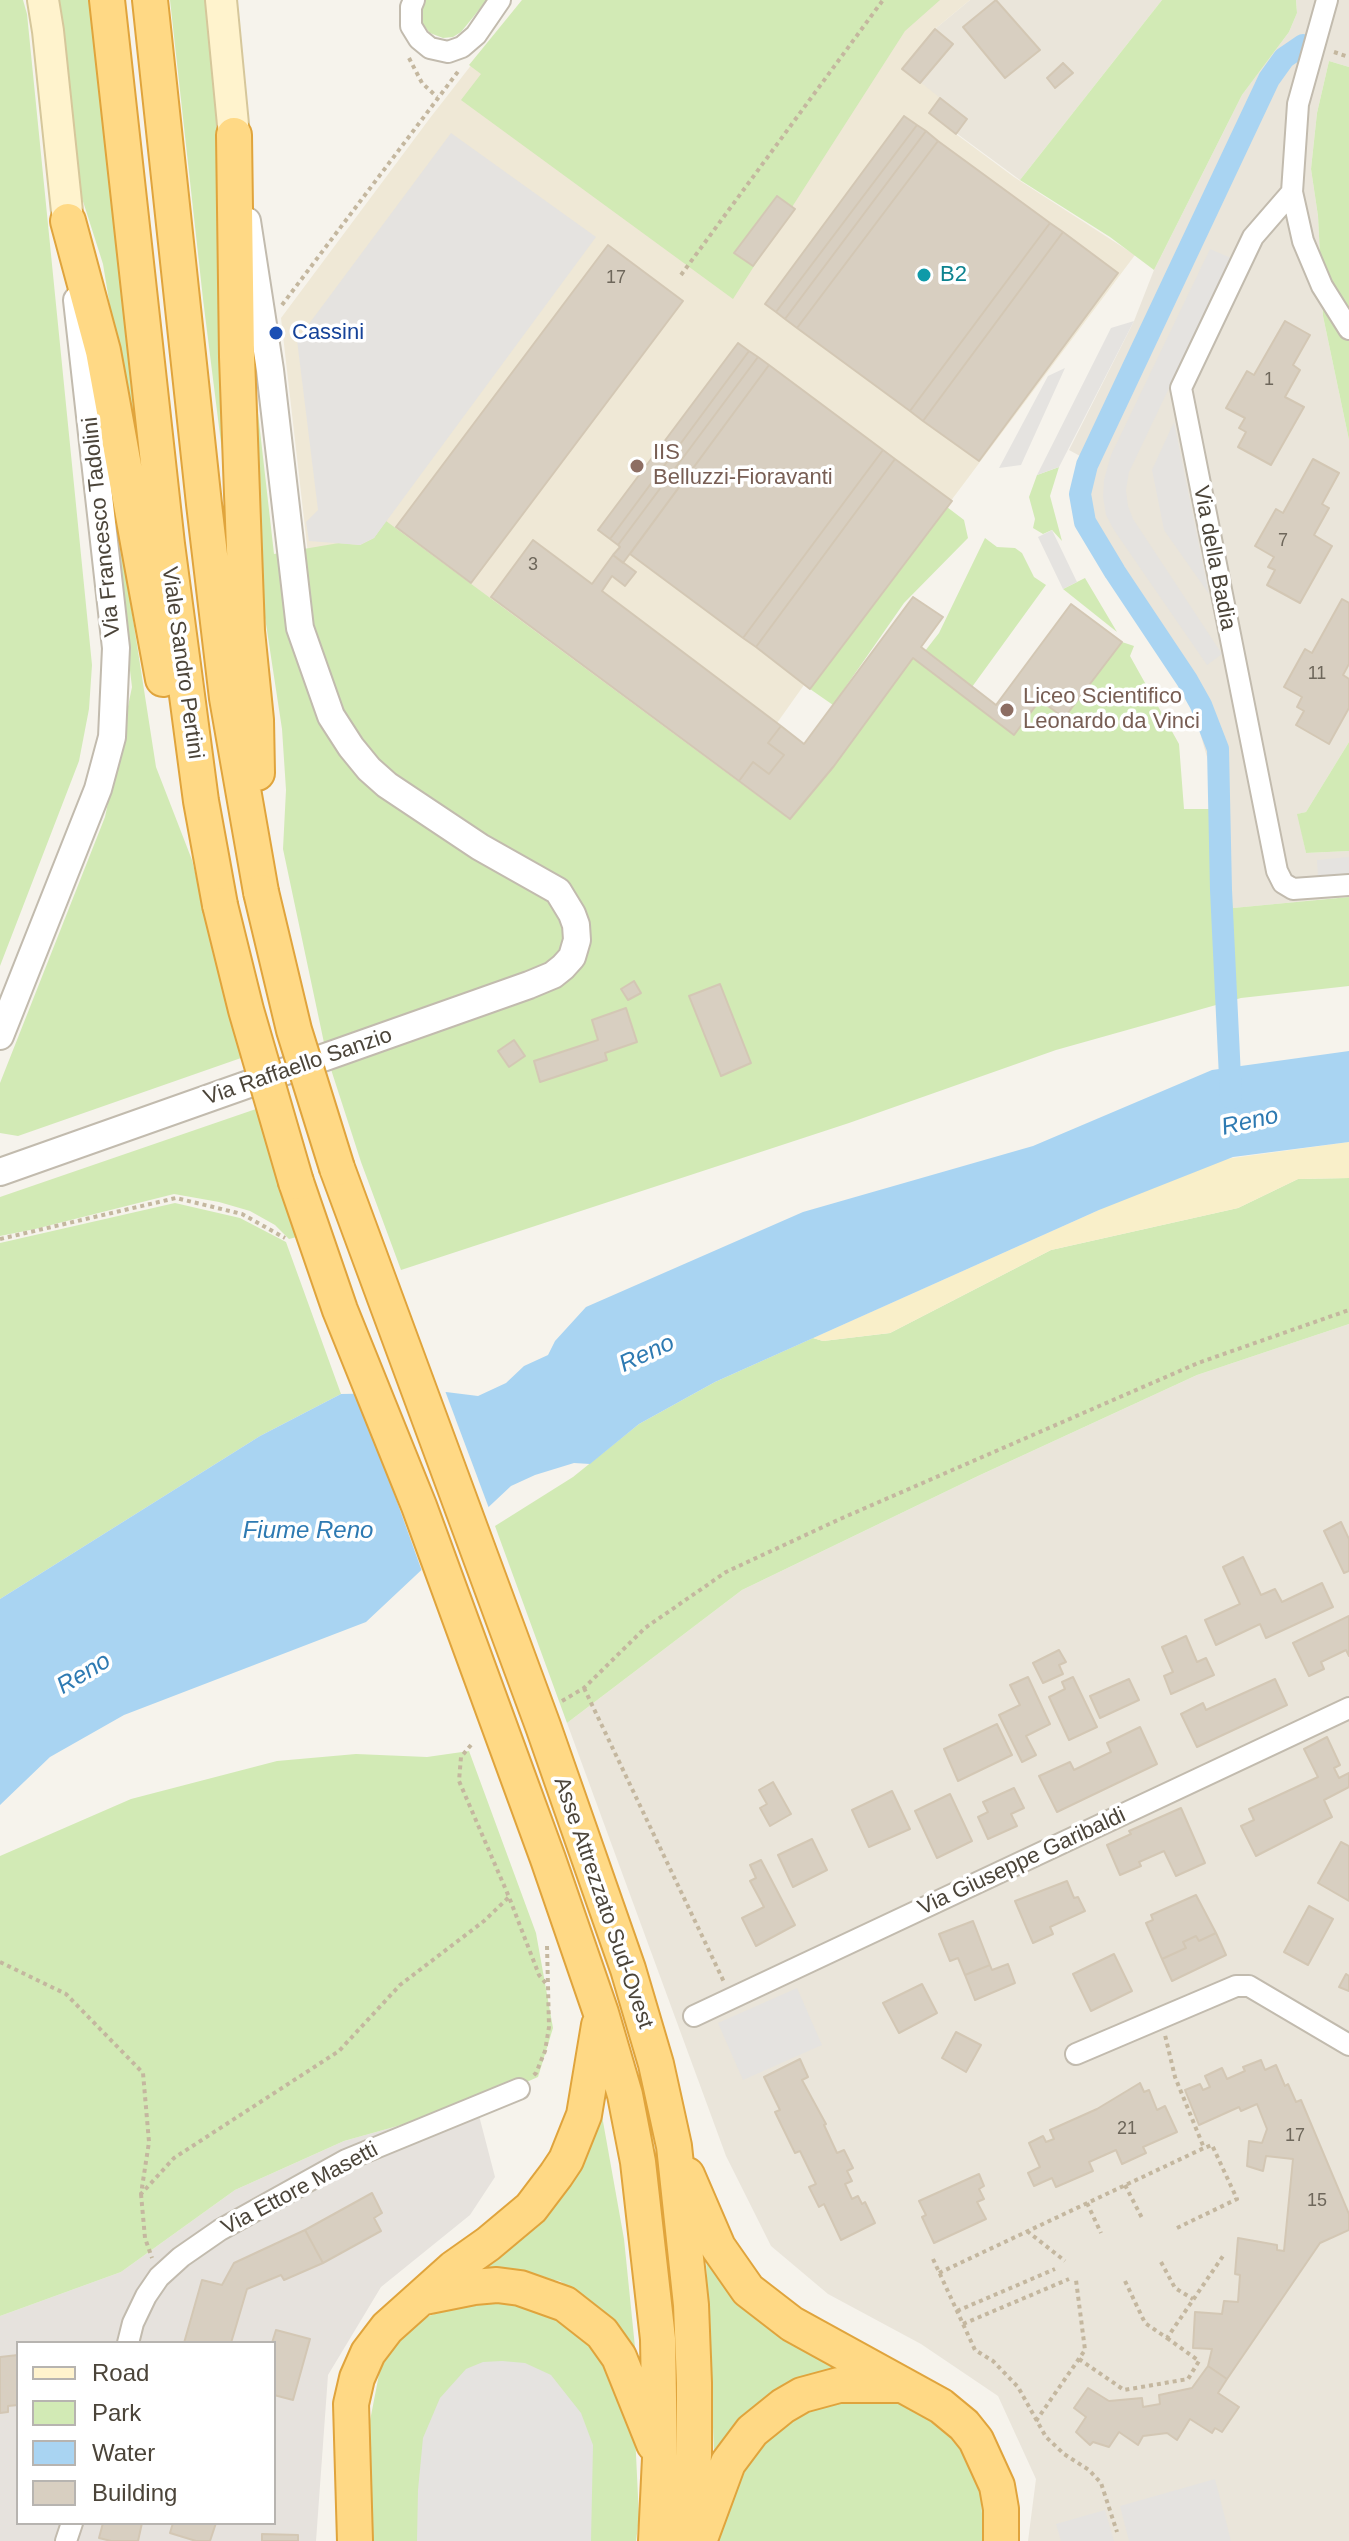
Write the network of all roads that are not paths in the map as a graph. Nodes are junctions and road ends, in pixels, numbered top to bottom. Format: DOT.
graph roads {
  1 [pos="43,0"];
  2 [pos="107,0"];
  3 [pos="150,0"];
  4 [pos="221,0"];
  5 [pos="414,0"];
  6 [pos="500,0"];
  7 [pos="1327,0"];
  8 [pos="234,135"];
  9 [pos="1292,192"];
  10 [pos="68,221"];
  11 [pos="1349,329"];
  12 [pos="201,801"];
  13 [pos="259,877"];
  14 [pos="1349,885"];
  15 [pos="0,1036"];
  16 [pos="0,1172"];
  17 [pos="382,1293"];
  18 [pos="340,1310"];
  19 [pos="1349,1708"];
  20 [pos="601,2013"];
  21 [pos="694,2016"];
  22 [pos="1349,2045"];
  23 [pos="1076,2054"];
  24 [pos="519,2089"];
  25 [pos="674,2146"];
  26 [pos="424,2297"];
  27 [pos="128,2341"];
  28 [pos="902,2385"];
  29 [pos="660,2458"];
  30 [pos="355,2541"];
  31 [pos="656,2541"];
  32 [pos="689,2541"];
  33 [pos="699,2541"];
  34 [pos="1001,2541"];
  1 -- 10 [label="main road, Via Francesco Tadolini"];
  2 -- 12 [label="highway, Viale Sandro Pertini"];
  3 -- 13 [label="highway, Viale Sandro Pertini"];
  4 -- 8 [label="main road"];
  5 -- 6 [label="street"];
  7 -- 9 [label="street"];
  8 -- 13 [label="highway"];
  8 -- 16 [label="street, Via Raffaello Sanzio"];
  9 -- 11 [label="street"];
  9 -- 14 [label="street, Via della Badia"];
  10 -- 12 [label="highway"];
  10 -- 15 [label="street, Via Francesco Tadolini"];
  12 -- 18 [label="highway, Viale Sandro Pertini, bridge"];
  13 -- 17 [label="highway, Viale Sandro Pertini, bridge"];
  17 -- 25 [label="highway, Asse Attrezzato Sud-Ovest"];
  18 -- 20 [label="highway, Asse Attrezzato Sud-Ovest"];
  19 -- 21 [label="street, Via Giuseppe Garibaldi"];
  20 -- 26 [label="highway"];
  20 -- 29 [label="highway, Asse Attrezzato Sud-Ovest"];
  22 -- 23 [label="street"];
  24 -- 27 [label="street, Via Ettore Masetti"];
  25 -- 28 [label="highway"];
  25 -- 32 [label="highway, Asse Attrezzato Sud-Ovest"];
  26 -- 29 [label="highway"];
  26 -- 30 [label="highway"];
  28 -- 33 [label="highway"];
  28 -- 34 [label="highway"];
  29 -- 31 [label="highway, Asse Attrezzato Sud-Ovest"];
}
